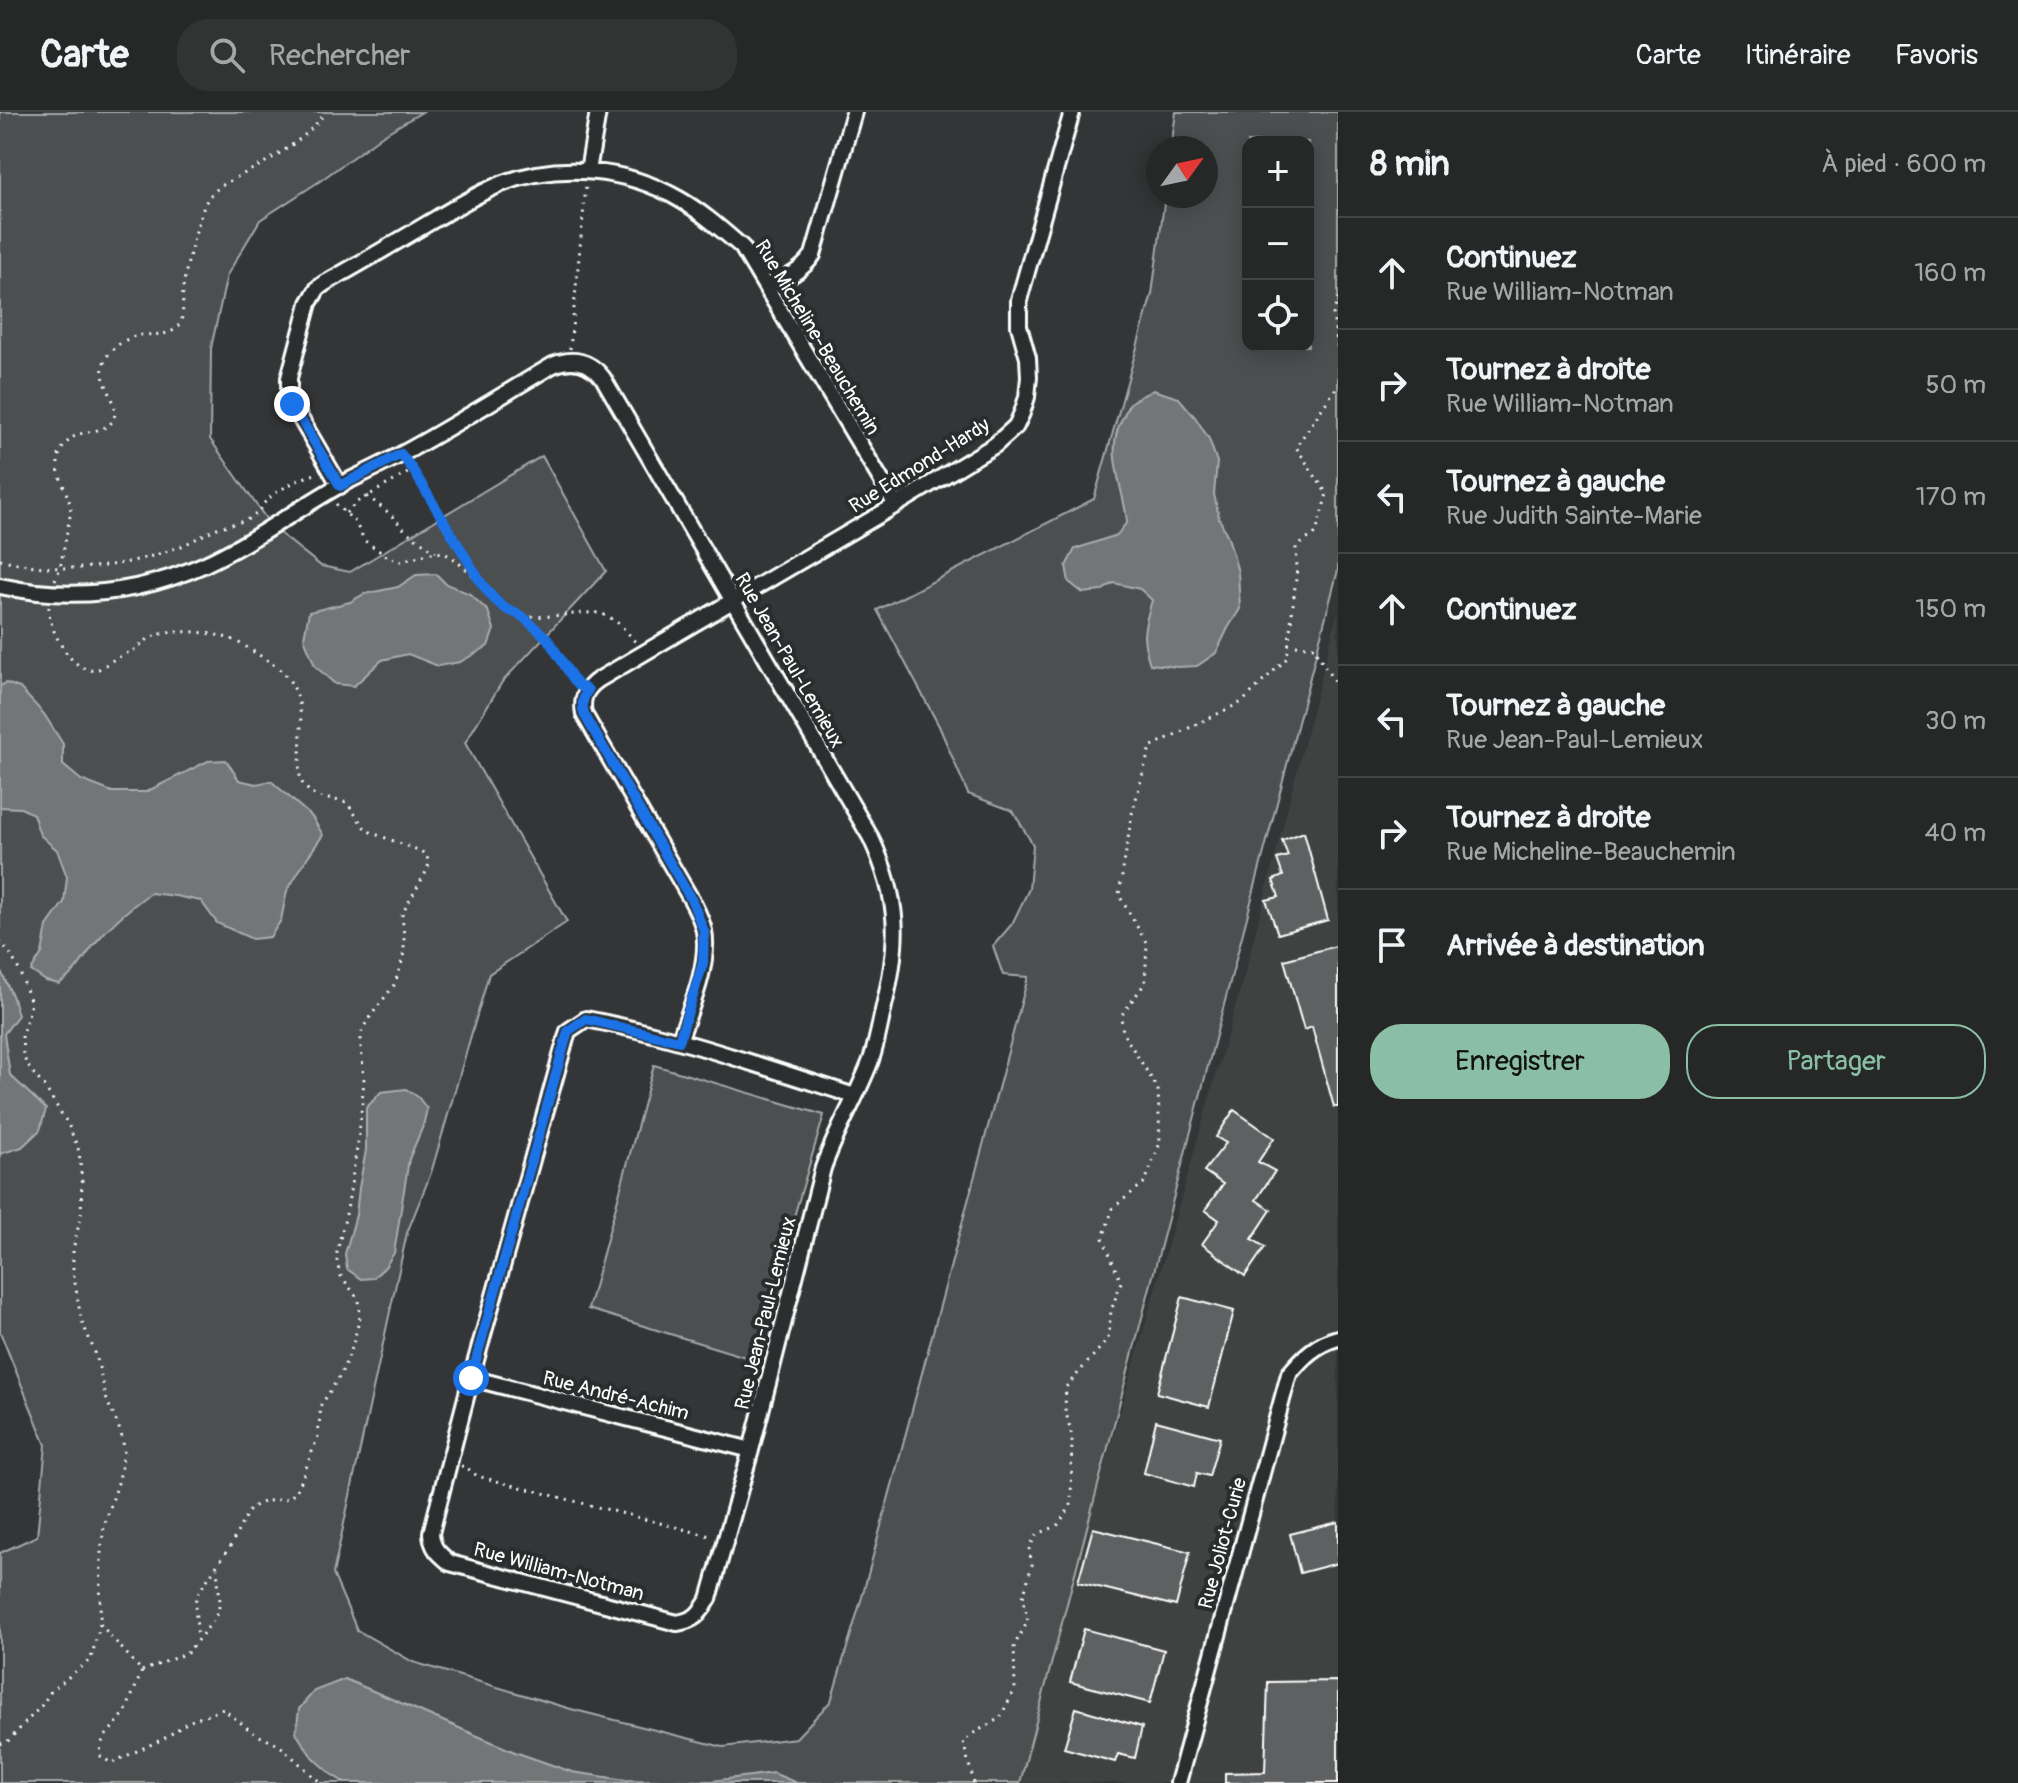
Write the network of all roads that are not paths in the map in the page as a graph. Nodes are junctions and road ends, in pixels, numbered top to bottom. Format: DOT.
graph roads {
  1 [pos="598,112"];
  2 [pos="854,112"];
  3 [pos="1072,112"];
  4 [pos="588,171"];
  5 [pos="767,288"];
  6 [pos="340,486"];
  7 [pos="896,505"];
  8 [pos="0,586"];
  9 [pos="732,601"];
  10 [pos="679,1041"];
  11 [pos="855,1096"];
  12 [pos="1338,1338"];
  13 [pos="471,1378"];
  14 [pos="751,1450"];
  15 [pos="699,1615"];
  16 [pos="1178,1783"];
  1 -- 4 [label="street"];
  2 -- 5 [label="street"];
  3 -- 7 [label="street, Rue Edmond-Hardy"];
  4 -- 5 [label="street, Rue Micheline-Beauchemin"];
  4 -- 6 [label="street, Rue Micheline-Beauchemin"];
  5 -- 7 [label="street, Rue Micheline-Beauchemin"];
  6 -- 8 [label="street"];
  6 -- 9 [label="street, Rue Jean-Paul-Lemieux"];
  7 -- 9 [label="street, Rue Edmond-Hardy"];
  9 -- 10 [label="street, Rue Edmond-Hardy"];
  9 -- 11 [label="street, Rue Jean-Paul-Lemieux"];
  10 -- 11 [label="street, Rue William-Notman"];
  10 -- 13 [label="street, Rue William-Notman"];
  11 -- 14 [label="street, Rue Jean-Paul-Lemieux"];
  12 -- 16 [label="street, Rue Joliot-Curie"];
  13 -- 14 [label="street, Rue André-Achim"];
  13 -- 15 [label="street, Rue William-Notman"];
  14 -- 15 [label="street, Rue Jean-Paul-Lemieux"];
}
